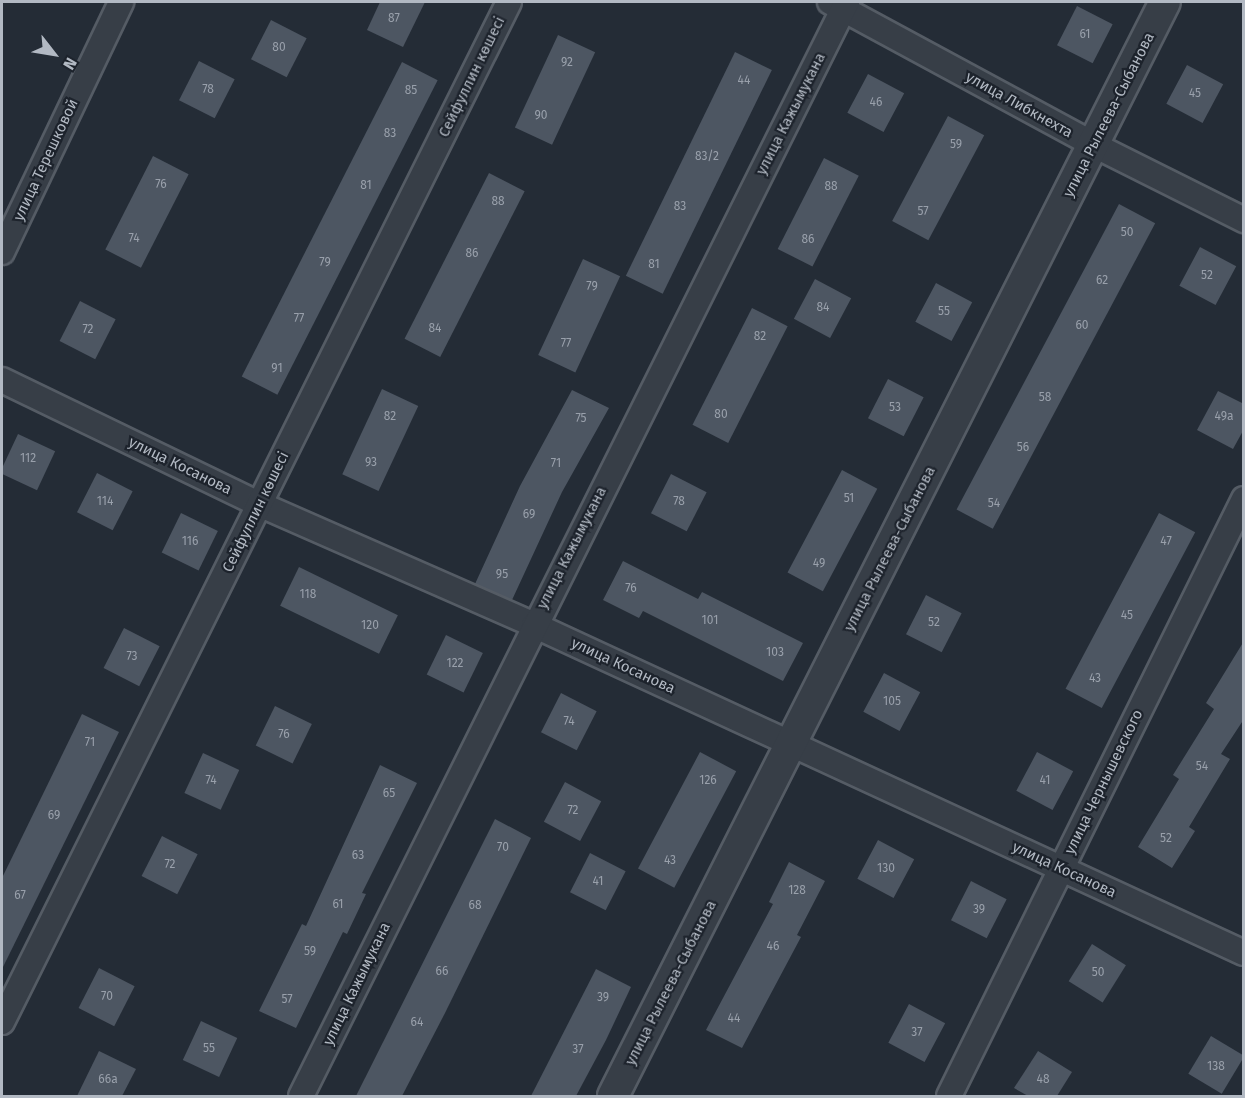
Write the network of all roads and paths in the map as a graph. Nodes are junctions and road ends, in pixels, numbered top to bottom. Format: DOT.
graph roads {
  1 [pos="121,2"];
  2 [pos="509,2"];
  3 [pos="1166,2"];
  4 [pos="840,4"];
  5 [pos="1094,145"];
  6 [pos="1244,220"];
  7 [pos="2,252"];
  8 [pos="2,380"];
  9 [pos="1244,500"];
  10 [pos="259,504"];
  11 [pos="534,626"];
  12 [pos="793,744"];
  13 [pos="1061,869"];
  14 [pos="1244,953"];
  15 [pos="2,1022"];
  16 [pos="301,1096"];
  17 [pos="614,1096"];
  18 [pos="949,1096"];
  1 -- 7 [label="street, улица Терешковой"];
  2 -- 10 [label="street, Сейфуллин көшесі"];
  3 -- 5 [label="street, улица Рылеева-Сыбанова"];
  4 -- 5 [label="street, улица Либкнехта"];
  4 -- 11 [label="street, улица Кажымукана"];
  5 -- 6 [label="street, улица Либкнехта"];
  5 -- 12 [label="street, улица Рылеева-Сыбанова"];
  8 -- 10 [label="street, улица Косанова"];
  9 -- 13 [label="street, улица Чернышевского"];
  10 -- 11 [label="street, улица Косанова"];
  10 -- 15 [label="street, Сейфуллин көшесі"];
  11 -- 12 [label="street, улица Косанова"];
  11 -- 16 [label="street, улица Кажымукана"];
  12 -- 13 [label="street, улица Косанова"];
  12 -- 17 [label="street, улица Рылеева-Сыбанова"];
  13 -- 14 [label="street, улица Косанова"];
  13 -- 18 [label="street, улица Чернышевского"];
}
